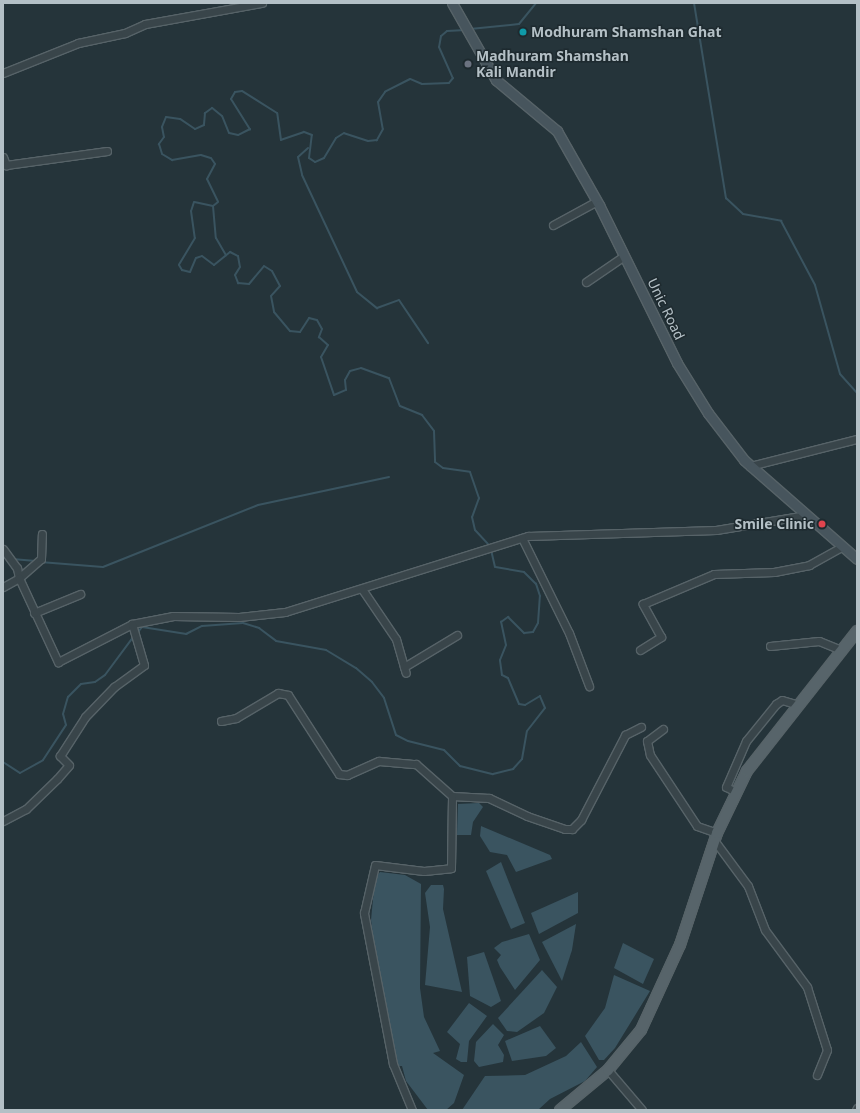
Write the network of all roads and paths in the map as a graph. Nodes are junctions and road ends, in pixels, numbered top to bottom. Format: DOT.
graph roads {
  1 [pos="262,3"];
  2 [pos="452,3"];
  3 [pos="3,73"];
  4 [pos="107,151"];
  5 [pos="3,156"];
  6 [pos="597,201"];
  7 [pos="553,225"];
  8 [pos="624,256"];
  9 [pos="586,282"];
  10 [pos="857,439"];
  11 [pos="750,466"];
  12 [pos="807,515"];
  13 [pos="42,534"];
  14 [pos="522,538"];
  15 [pos="841,547"];
  16 [pos="3,549"];
  17 [pos="857,559"];
  18 [pos="19,578"];
  19 [pos="3,587"];
  20 [pos="362,589"];
  21 [pos="80,594"];
  22 [pos="34,613"];
  23 [pos="132,626"];
  24 [pos="857,630"];
  25 [pos="457,635"];
  26 [pos="770,646"];
  27 [pos="640,650"];
  28 [pos="841,650"];
  29 [pos="589,686"];
  30 [pos="798,705"];
  31 [pos="220,721"];
  32 [pos="641,727"];
  33 [pos="663,729"];
  34 [pos="736,792"];
  35 [pos="452,796"];
  36 [pos="3,821"];
  37 [pos="716,836"];
  38 [pos="608,1070"];
  39 [pos="818,1075"];
  40 [pos="412,1110"];
  41 [pos="560,1110"];
  42 [pos="642,1110"];
  1 -- 3 [label="street"];
  2 -- 6 [label="main road, Unic Road"];
  4 -- 5 [label="street"];
  6 -- 7 [label="street"];
  6 -- 8 [label="main road, Unic Road"];
  8 -- 9 [label="street"];
  8 -- 11 [label="main road, Unic Road"];
  10 -- 11 [label="street"];
  11 -- 12 [label="main road, Unic Road"];
  12 -- 14 [label="street"];
  12 -- 15 [label="main road, Unic Road"];
  13 -- 18 [label="street"];
  14 -- 20 [label="street"];
  14 -- 29 [label="street"];
  15 -- 17 [label="main road, Unic Road"];
  15 -- 27 [label="street"];
  16 -- 18 [label="street"];
  18 -- 19 [label="street"];
  18 -- 22 [label="street"];
  20 -- 23 [label="street"];
  20 -- 25 [label="street"];
  21 -- 22 [label="street"];
  22 -- 23 [label="street"];
  23 -- 36 [label="street"];
  24 -- 28 [label="main road"];
  26 -- 28 [label="street"];
  28 -- 30 [label="main road"];
  30 -- 34 [label="main road"];
  30 -- 34 [label="street"];
  31 -- 35 [label="street"];
  32 -- 35 [label="street"];
  33 -- 37 [label="street"];
  34 -- 37 [label="main road"];
  35 -- 40 [label="street"];
  37 -- 38 [label="main road"];
  37 -- 39 [label="street"];
  38 -- 41 [label="main road"];
  38 -- 42 [label="street"];
}
